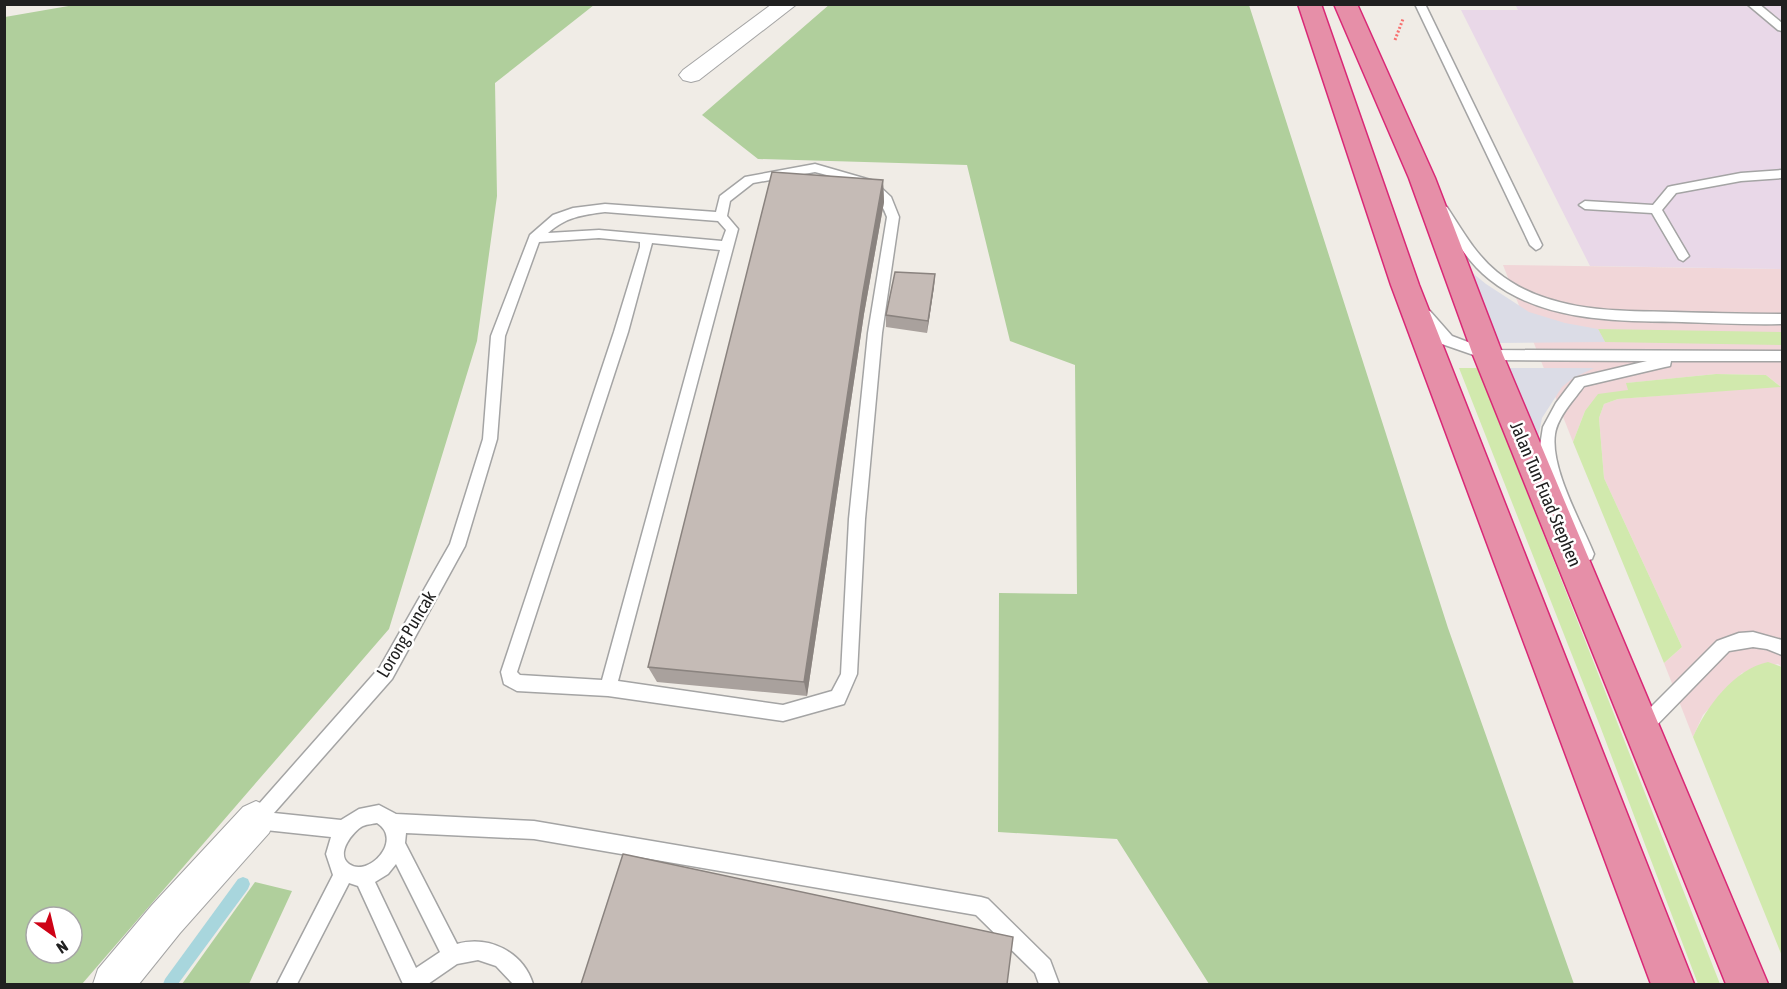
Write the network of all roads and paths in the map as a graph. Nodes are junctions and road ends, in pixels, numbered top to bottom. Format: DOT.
graph roads {
  1 [pos="787,4"];
  2 [pos="1309,4"];
  3 [pos="1345,4"];
  4 [pos="1420,4"];
  5 [pos="1752,4"];
  6 [pos="1405,14"];
  7 [pos="1782,28"];
  8 [pos="1394,41"];
  9 [pos="691,75"];
  10 [pos="1782,174"];
  11 [pos="1422,178"];
  12 [pos="1586,205"];
  13 [pos="1656,209"];
  14 [pos="721,217"];
  15 [pos="534,238"];
  16 [pos="646,238"];
  17 [pos="1536,245"];
  18 [pos="727,246"];
  19 [pos="1683,256"];
  20 [pos="1405,285"];
  21 [pos="1782,319"];
  22 [pos="1488,355"];
  23 [pos="1782,356"];
  24 [pos="1694,357"];
  25 [pos="1582,582"];
  26 [pos="1782,648"];
  27 [pos="608,688"];
  28 [pos="1643,727"];
  29 [pos="256,820"];
  30 [pos="393,823"];
  31 [pos="345,830"];
  32 [pos="396,844"];
  33 [pos="354,874"];
  34 [pos="452,955"];
  35 [pos="113,984"];
  36 [pos="287,984"];
  37 [pos="413,984"];
  38 [pos="523,984"];
  39 [pos="1049,984"];
  40 [pos="1673,984"];
  41 [pos="1747,984"];
  1 -- 9 [label="street"];
  2 -- 20 [label="highway"];
  3 -- 11 [label="highway, Jalan Tun Fuad Stephen"];
  4 -- 17 [label="lane"];
  5 -- 7 [label="lane"];
  6 -- 8 [label="path"];
  10 -- 13 [label="lane"];
  11 -- 21 [label="lane"];
  11 -- 22 [label="highway, Jalan Tun Fuad Stephen"];
  12 -- 13 [label="lane"];
  13 -- 19 [label="lane"];
  14 -- 15 [label="lane"];
  14 -- 18 [label="lane"];
  14 -- 27 [label="lane"];
  15 -- 16 [label="lane"];
  15 -- 29 [label="lane, Lorong Puncak"];
  16 -- 18 [label="lane"];
  16 -- 27 [label="lane"];
  18 -- 27 [label="lane"];
  20 -- 22 [label="lane"];
  20 -- 40 [label="highway"];
  22 -- 24 [label="lane"];
  22 -- 25 [label="highway, Jalan Tun Fuad Stephen"];
  23 -- 24 [label="lane"];
  24 -- 25 [label="lane"];
  25 -- 28 [label="highway, Jalan Tun Fuad Stephen"];
  26 -- 28 [label="lane"];
  28 -- 41 [label="highway, Jalan Tun Fuad Stephen"];
  29 -- 31 [label="lane"];
  29 -- 35 [label="street, Lorong Puncak"];
  30 -- 31 [label="lane"];
  30 -- 32 [label="lane"];
  30 -- 39 [label="lane"];
  31 -- 33 [label="lane"];
  32 -- 33 [label="lane"];
  32 -- 34 [label="lane"];
  33 -- 36 [label="lane"];
  33 -- 37 [label="lane"];
  34 -- 37 [label="lane"];
  34 -- 38 [label="lane"];
}
